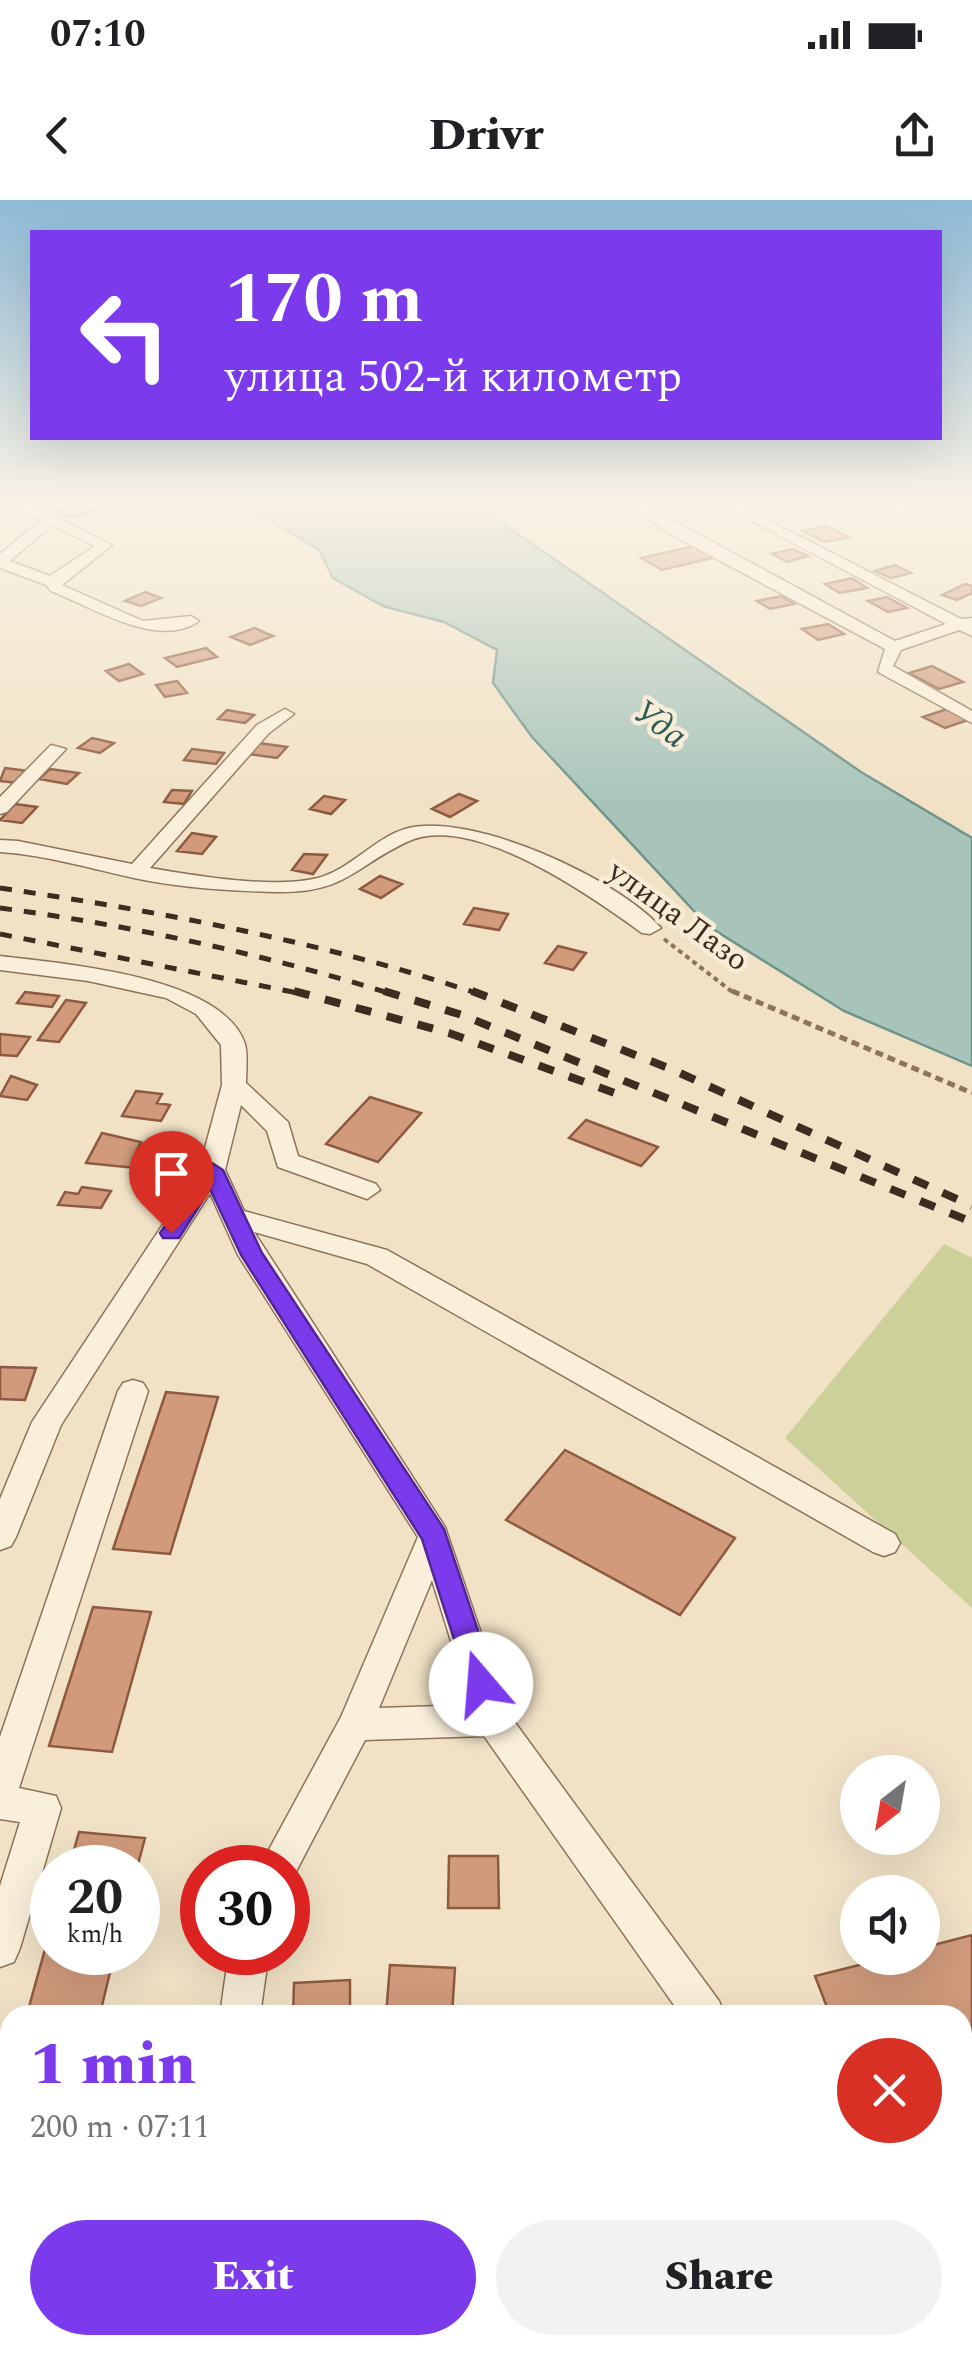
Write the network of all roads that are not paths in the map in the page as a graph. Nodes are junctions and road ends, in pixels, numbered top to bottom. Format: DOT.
graph roads {
  1 [pos="95,603"];
  2 [pos="810,603"];
  3 [pos="922,603"];
  4 [pos="191,622"];
  5 [pos="968,626"];
  6 [pos="894,647"];
  7 [pos="285,714"];
  8 [pos="972,718"];
  9 [pos="57,749"];
  10 [pos="0,808"];
  11 [pos="0,846"];
  12 [pos="136,872"];
  13 [pos="650,928"];
  14 [pos="8,964"];
  15 [pos="0,990"];
  16 [pos="234,1086"];
  17 [pos="212,1170"];
  18 [pos="367,1190"];
  19 [pos="234,1217"];
  20 [pos="133,1392"];
  21 [pos="434,1536"];
  22 [pos="0,1537"];
  23 [pos="884,1543"];
  24 [pos="493,1720"];
  25 [pos="355,1724"];
  26 [pos="0,1790"];
  27 [pos="0,1802"];
  28 [pos="290,1845"];
  29 [pos="0,1948"];
  30 [pos="246,1975"];
  31 [pos="241,2005"];
  32 [pos="698,2005"];
  1 -- 4 [label="street"];
  2 -- 6 [label="street"];
  3 -- 5 [label="street"];
  5 -- 6 [label="street"];
  6 -- 8 [label="street"];
  7 -- 12 [label="street"];
  9 -- 10 [label="street"];
  11 -- 12 [label="street, улица Лазо"];
  12 -- 13 [label="street, улица Лазо"];
  14 -- 15 [label="street"];
  14 -- 16 [label="street"];
  16 -- 17 [label="street"];
  16 -- 18 [label="street"];
  17 -- 19 [label="street"];
  17 -- 22 [label="street"];
  19 -- 21 [label="street"];
  19 -- 23 [label="street"];
  20 -- 26 [label="street"];
  21 -- 24 [label="street"];
  21 -- 25 [label="street"];
  24 -- 25 [label="street"];
  24 -- 32 [label="street"];
  25 -- 28 [label="street"];
  27 -- 29 [label="street"];
  30 -- 31 [label="street"];
}
